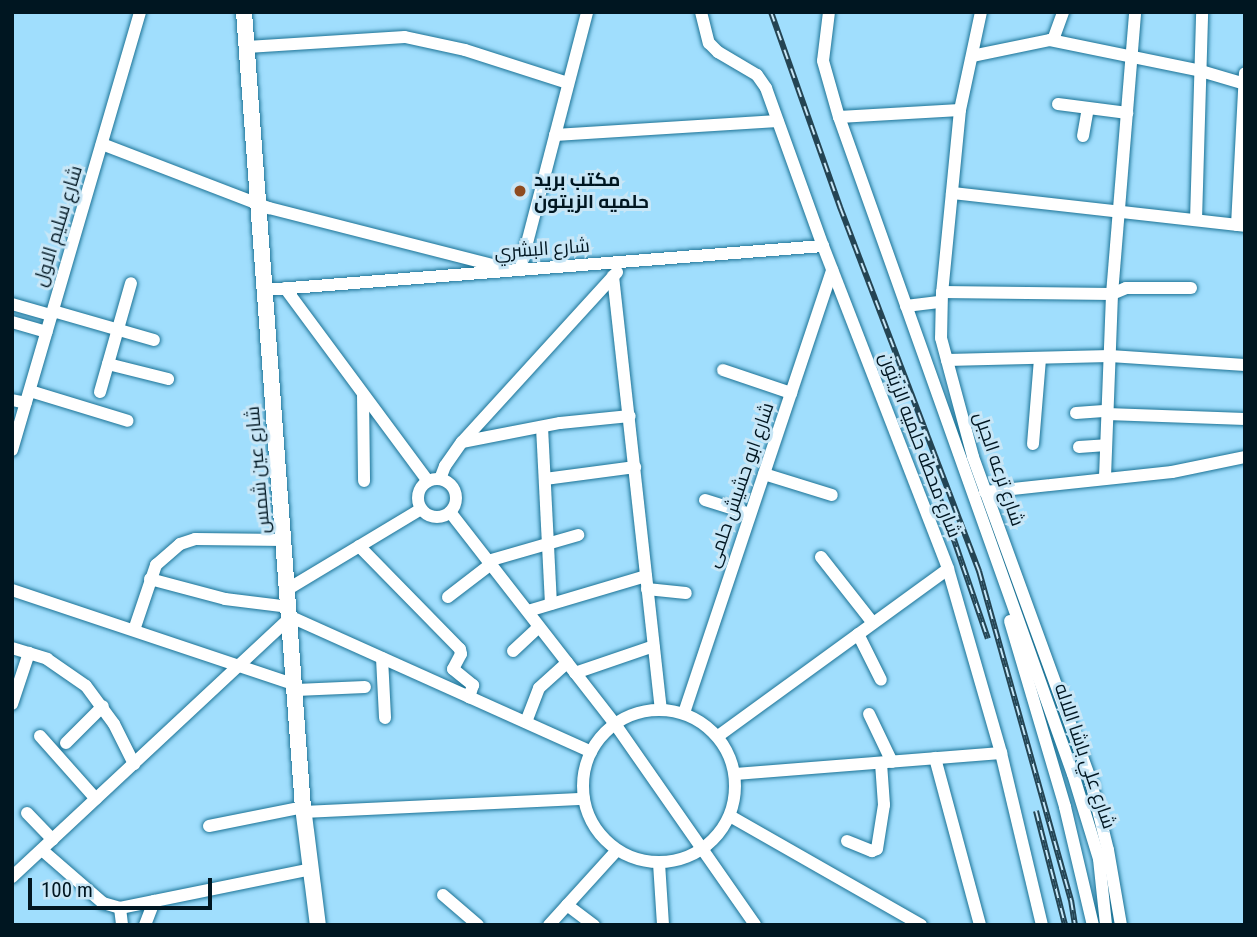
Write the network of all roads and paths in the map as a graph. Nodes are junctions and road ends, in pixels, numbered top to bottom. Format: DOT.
graph roads {
  1 [pos="140,12"];
  2 [pos="244,12"];
  3 [pos="587,12"];
  4 [pos="701,12"];
  5 [pos="829,12"];
  6 [pos="981,12"];
  7 [pos="1063,12"];
  8 [pos="1135,12"];
  9 [pos="1202,12"];
  10 [pos="1053,40"];
  11 [pos="247,47"];
  12 [pos="972,56"];
  13 [pos="1131,58"];
  14 [pos="1201,71"];
  15 [pos="1244,80"];
  16 [pos="568,83"];
  17 [pos="1058,104"];
  18 [pos="1088,107"];
  19 [pos="960,110"];
  20 [pos="1127,113"];
  21 [pos="839,117"];
  22 [pos="778,121"];
  23 [pos="555,135"];
  24 [pos="1083,136"];
  25 [pos="102,144"];
  26 [pos="951,193"];
  27 [pos="258,205"];
  28 [pos="1120,213"];
  29 [pos="1196,220"];
  30 [pos="1241,226"];
  31 [pos="823,246"];
  32 [pos="626,262"];
  33 [pos="517,270"];
  34 [pos="832,270"];
  35 [pos="613,276"];
  36 [pos="131,283"];
  37 [pos="285,288"];
  38 [pos="1191,288"];
  39 [pos="265,290"];
  40 [pos="1112,294"];
  41 [pos="941,297"];
  42 [pos="12,304"];
  43 [pos="906,306"];
  44 [pos="52,313"];
  45 [pos="12,322"];
  46 [pos="118,329"];
  47 [pos="47,332"];
  48 [pos="154,340"];
  49 [pos="1110,356"];
  50 [pos="1040,358"];
  51 [pos="947,360"];
  52 [pos="108,363"];
  53 [pos="1245,365"];
  54 [pos="723,370"];
  55 [pos="168,379"];
  56 [pos="100,392"];
  57 [pos="791,393"];
  58 [pos="363,395"];
  59 [pos="28,397"];
  60 [pos="12,400"];
  61 [pos="1076,413"];
  62 [pos="1107,413"];
  63 [pos="630,416"];
  64 [pos="1245,419"];
  65 [pos="128,421"];
  66 [pos="542,427"];
  67 [pos="462,442"];
  68 [pos="1033,444"];
  69 [pos="1106,445"];
  70 [pos="1079,447"];
  71 [pos="12,450"];
  72 [pos="1245,457"];
  73 [pos="635,467"];
  74 [pos="764,474"];
  75 [pos="1105,477"];
  76 [pos="545,479"];
  77 [pos="434,480"];
  78 [pos="364,481"];
  79 [pos="985,492"];
  80 [pos="832,495"];
  81 [pos="705,500"];
  82 [pos="421,509"];
  83 [pos="450,512"];
  84 [pos="750,514"];
  85 [pos="987,533"];
  86 [pos="578,536"];
  87 [pos="285,540"];
  88 [pos="548,544"];
  89 [pos="359,546"];
  90 [pos="821,557"];
  91 [pos="490,563"];
  92 [pos="948,569"];
  93 [pos="150,579"];
  94 [pos="647,582"];
  95 [pos="288,589"];
  96 [pos="12,590"];
  97 [pos="686,593"];
  98 [pos="448,597"];
  99 [pos="1011,602"];
  100 [pos="551,604"];
  101 [pos="528,611"];
  102 [pos="290,612"];
  103 [pos="873,623"];
  104 [pos="539,627"];
  105 [pos="134,631"];
  106 [pos="858,634"];
  107 [pos="654,646"];
  108 [pos="12,648"];
  109 [pos="513,651"];
  110 [pos="29,653"];
  111 [pos="382,658"];
  112 [pos="239,666"];
  113 [pos="571,668"];
  114 [pos="881,680"];
  115 [pos="296,687"];
  116 [pos="365,687"];
  117 [pos="469,697"];
  118 [pos="12,704"];
  119 [pos="103,706"];
  120 [pos="661,709"];
  121 [pos="684,713"];
  122 [pos="869,714"];
  123 [pos="385,718"];
  124 [pos="526,722"];
  125 [pos="615,724"];
  126 [pos="40,736"];
  127 [pos="718,736"];
  128 [pos="66,743"];
  129 [pos="591,752"];
  130 [pos="1001,753"];
  131 [pos="935,758"];
  132 [pos="886,762"];
  133 [pos="134,764"];
  134 [pos="735,774"];
  135 [pos="96,799"];
  136 [pos="584,799"];
  137 [pos="304,809"];
  138 [pos="27,813"];
  139 [pos="730,816"];
  140 [pos="209,826"];
  141 [pos="53,840"];
  142 [pos="847,841"];
  143 [pos="702,849"];
  144 [pos="42,850"];
  145 [pos="617,850"];
  146 [pos="659,863"];
  147 [pos="311,869"];
  148 [pos="12,877"];
  149 [pos="443,895"];
  150 [pos="154,901"];
  151 [pos="566,905"];
  152 [pos="120,908"];
  153 [pos="917,924"];
  154 [pos="122,925"];
  155 [pos="145,925"];
  156 [pos="318,925"];
  157 [pos="478,925"];
  158 [pos="549,925"];
  159 [pos="594,925"];
  160 [pos="663,925"];
  161 [pos="755,925"];
  162 [pos="980,925"];
  163 [pos="1042,925"];
  164 [pos="1093,925"];
  165 [pos="1105,925"];
  166 [pos="1121,925"];
  1 -- 25 [label="street, شارع سليم الاول"];
  2 -- 11 [label="main road, شارع عين شمس"];
  3 -- 16 [label="street"];
  4 -- 22 [label="street, شارع محطه حلميه الزيتون"];
  5 -- 21 [label="street, شارع محطه حلميه الزيتون"];
  6 -- 12 [label="street, شارع ترعه الجبل"];
  7 -- 10 [label="street"];
  8 -- 13 [label="street"];
  9 -- 14 [label="street"];
  10 -- 12 [label="street"];
  10 -- 13 [label="street"];
  11 -- 16 [label="street"];
  11 -- 27 [label="main road, شارع عين شمس"];
  12 -- 19 [label="street, شارع ترعه الجبل"];
  13 -- 14 [label="street"];
  13 -- 20 [label="street"];
  14 -- 15 [label="street"];
  14 -- 29 [label="street"];
  15 -- 30 [label="street"];
  16 -- 23 [label="street"];
  17 -- 18 [label="street"];
  18 -- 20 [label="street"];
  18 -- 24 [label="street"];
  19 -- 21 [label="street"];
  19 -- 26 [label="street, شارع ترعه الجبل"];
  20 -- 28 [label="street"];
  21 -- 43 [label="street, شارع محطه حلميه الزيتون"];
  22 -- 23 [label="street"];
  22 -- 31 [label="street, شارع محطه حلميه الزيتون"];
  23 -- 33 [label="street"];
  25 -- 27 [label="street"];
  25 -- 44 [label="street, شارع سليم الاول"];
  26 -- 28 [label="street"];
  26 -- 41 [label="street, شارع ترعه الجبل"];
  27 -- 33 [label="street"];
  27 -- 39 [label="main road, شارع عين شمس"];
  28 -- 29 [label="street"];
  28 -- 40 [label="street"];
  29 -- 30 [label="street"];
  31 -- 32 [label="street, شارع البشري"];
  31 -- 34 [label="street, شارع محطه حلميه الزيتون"];
  32 -- 33 [label="street, شارع البشري"];
  32 -- 35 [label="street"];
  33 -- 37 [label="street, شارع البشري"];
  34 -- 57 [label="street, شارع ابو حشيش حلمى"];
  34 -- 92 [label="street, شارع محطه حلميه الزيتون"];
  35 -- 63 [label="street"];
  35 -- 67 [label="street"];
  36 -- 46 [label="street"];
  37 -- 39 [label="street, شارع البشري"];
  37 -- 58 [label="street"];
  38 -- 40 [label="street"];
  39 -- 87 [label="main road, شارع عين شمس"];
  40 -- 41 [label="street"];
  40 -- 49 [label="street"];
  41 -- 43 [label="street"];
  41 -- 51 [label="street, شارع ترعه الجبل"];
  42 -- 44 [label="street"];
  43 -- 85 [label="street, شارع محطه حلميه الزيتون"];
  44 -- 46 [label="street"];
  44 -- 47 [label="street, شارع سليم الاول"];
  45 -- 47 [label="street"];
  46 -- 48 [label="street"];
  46 -- 52 [label="street"];
  47 -- 59 [label="street, شارع سليم الاول"];
  49 -- 50 [label="street"];
  49 -- 53 [label="street"];
  49 -- 62 [label="street"];
  50 -- 51 [label="street"];
  50 -- 68 [label="street"];
  51 -- 79 [label="street, شارع ترعه الجبل"];
  52 -- 55 [label="street"];
  52 -- 56 [label="street"];
  54 -- 57 [label="street"];
  57 -- 74 [label="street, شارع ابو حشيش حلمى"];
  58 -- 77 [label="street"];
  58 -- 78 [label="street"];
  59 -- 60 [label="street"];
  59 -- 65 [label="street"];
  59 -- 71 [label="street, شارع سليم الاول"];
  61 -- 62 [label="street"];
  62 -- 64 [label="street"];
  62 -- 69 [label="street"];
  63 -- 66 [label="street"];
  63 -- 73 [label="street"];
  66 -- 67 [label="street"];
  66 -- 76 [label="street"];
  67 -- 77 [label="street"];
  69 -- 70 [label="street"];
  69 -- 75 [label="street"];
  72 -- 75 [label="street"];
  73 -- 76 [label="street"];
  73 -- 94 [label="street"];
  74 -- 80 [label="street"];
  74 -- 84 [label="street, شارع ابو حشيش حلمى"];
  75 -- 79 [label="street"];
  76 -- 88 [label="street"];
  77 -- 82 [label="street"];
  77 -- 83 [label="street"];
  79 -- 166 [label="street, شارع ترعه الجبل"];
  81 -- 84 [label="street"];
  82 -- 83 [label="street"];
  82 -- 89 [label="street"];
  83 -- 91 [label="street"];
  84 -- 121 [label="street, شارع ابو حشيش حلمى"];
  85 -- 99 [label="street, شارع محطه حلميه الزيتون"];
  85 -- 164 [label="street, شارع ترعه الجبل"];
  86 -- 88 [label="street"];
  87 -- 93 [label="street"];
  87 -- 95 [label="main road, شارع عين شمس"];
  88 -- 91 [label="street"];
  88 -- 100 [label="street"];
  89 -- 95 [label="street"];
  89 -- 117 [label="street"];
  90 -- 103 [label="street"];
  91 -- 98 [label="street"];
  91 -- 101 [label="street"];
  92 -- 103 [label="street"];
  92 -- 130 [label="street, شارع محطه حلميه الزيتون"];
  93 -- 102 [label="street"];
  93 -- 105 [label="street"];
  94 -- 97 [label="street"];
  94 -- 100 [label="street"];
  94 -- 107 [label="street"];
  95 -- 102 [label="main road, شارع عين شمس"];
  96 -- 105 [label="street"];
  99 -- 165 [label="street, شارع علي باشا اللاله"];
  100 -- 101 [label="street"];
  101 -- 104 [label="street"];
  102 -- 111 [label="street"];
  102 -- 112 [label="street"];
  102 -- 115 [label="main road, شارع عين شمس"];
  103 -- 106 [label="street"];
  104 -- 109 [label="street"];
  104 -- 113 [label="street"];
  105 -- 112 [label="street"];
  106 -- 114 [label="street"];
  106 -- 127 [label="street"];
  107 -- 113 [label="street"];
  107 -- 120 [label="street"];
  108 -- 110 [label="street"];
  110 -- 118 [label="street"];
  110 -- 119 [label="street"];
  111 -- 117 [label="street"];
  111 -- 123 [label="street"];
  112 -- 115 [label="street"];
  112 -- 133 [label="street"];
  113 -- 124 [label="street"];
  113 -- 125 [label="street"];
  115 -- 116 [label="street"];
  115 -- 137 [label="main road, شارع عين شمس"];
  117 -- 124 [label="street"];
  119 -- 128 [label="street"];
  119 -- 133 [label="street"];
  120 -- 121 [label="street"];
  120 -- 125 [label="street"];
  121 -- 127 [label="street"];
  122 -- 132 [label="street"];
  124 -- 129 [label="street"];
  125 -- 129 [label="street"];
  125 -- 143 [label="street"];
  126 -- 135 [label="street"];
  127 -- 134 [label="street"];
  129 -- 136 [label="street"];
  130 -- 131 [label="street"];
  130 -- 163 [label="street, شارع محطه حلميه الزيتون"];
  131 -- 132 [label="street"];
  131 -- 162 [label="street"];
  132 -- 134 [label="street"];
  132 -- 142 [label="street"];
  133 -- 135 [label="street"];
  134 -- 139 [label="street"];
  135 -- 141 [label="street"];
  136 -- 137 [label="street"];
  136 -- 145 [label="street"];
  137 -- 140 [label="street"];
  137 -- 147 [label="main road, شارع عين شمس"];
  138 -- 141 [label="street"];
  139 -- 143 [label="street"];
  139 -- 153 [label="street"];
  141 -- 144 [label="street"];
  143 -- 146 [label="street"];
  143 -- 161 [label="street"];
  144 -- 148 [label="street"];
  144 -- 152 [label="street"];
  145 -- 146 [label="street"];
  145 -- 151 [label="street"];
  146 -- 160 [label="street"];
  147 -- 150 [label="street"];
  147 -- 156 [label="main road, شارع عين شمس"];
  149 -- 157 [label="street"];
  150 -- 152 [label="street"];
  150 -- 155 [label="street"];
  151 -- 158 [label="street"];
  151 -- 159 [label="street"];
  152 -- 154 [label="street"];
}
